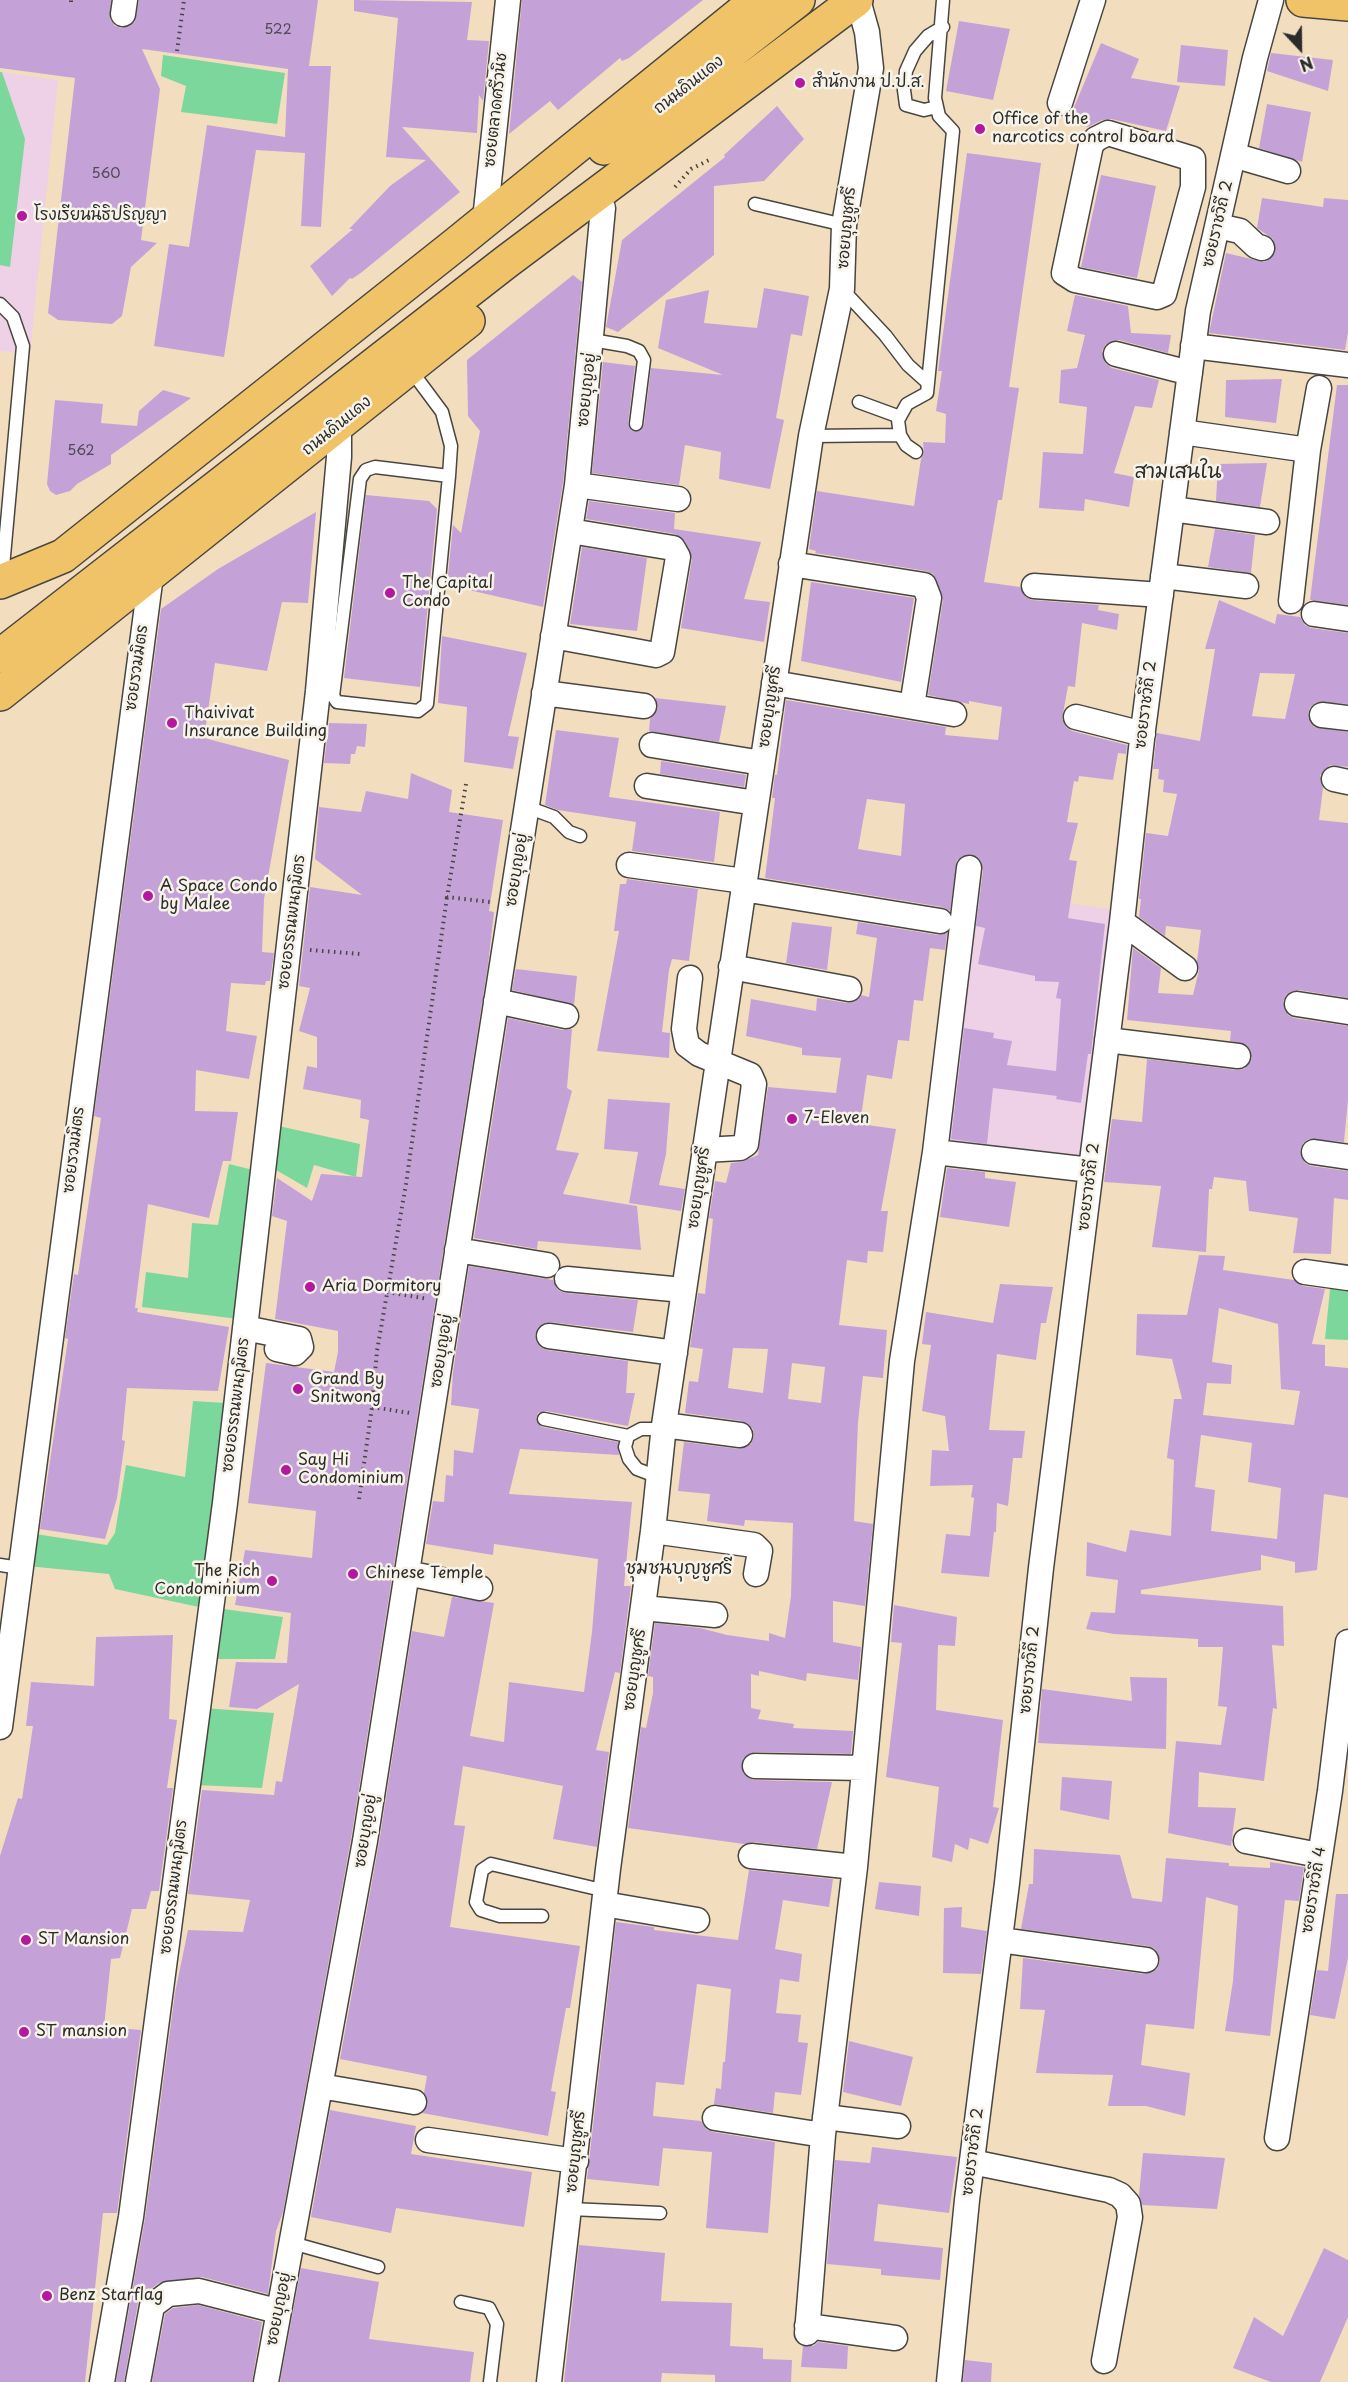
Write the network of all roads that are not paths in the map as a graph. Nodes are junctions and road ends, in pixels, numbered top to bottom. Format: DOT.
graph roads {
  1 [pos="508,0"];
  2 [pos="757,0"];
  3 [pos="798,0"];
  4 [pos="857,0"];
  5 [pos="944,0"];
  6 [pos="1093,0"];
  7 [pos="1271,0"];
  8 [pos="1303,0"];
  9 [pos="1348,4"];
  10 [pos="943,27"];
  11 [pos="1060,103"];
  12 [pos="937,106"];
  13 [pos="663,145"];
  14 [pos="1233,155"];
  15 [pos="1288,171"];
  16 [pos="1194,187"];
  17 [pos="1225,191"];
  18 [pos="755,204"];
  19 [pos="603,208"];
  20 [pos="485,220"];
  21 [pos="844,225"];
  22 [pos="1218,226"];
  23 [pos="456,245"];
  24 [pos="1262,248"];
  25 [pos="842,289"];
  26 [pos="0,304"];
  27 [pos="592,340"];
  28 [pos="1193,346"];
  29 [pos="1116,354"];
  30 [pos="1348,365"];
  31 [pos="409,368"];
  32 [pos="1190,373"];
  33 [pos="928,383"];
  34 [pos="1319,388"];
  35 [pos="859,402"];
  36 [pos="900,417"];
  37 [pos="339,424"];
  38 [pos="636,424"];
  39 [pos="1182,432"];
  40 [pos="900,435"];
  41 [pos="811,436"];
  42 [pos="1308,450"];
  43 [pos="916,452"];
  44 [pos="448,477"];
  45 [pos="577,485"];
  46 [pos="678,499"];
  47 [pos="1172,509"];
  48 [pos="1267,522"];
  49 [pos="570,531"];
  50 [pos="791,564"];
  51 [pos="151,574"];
  52 [pos="1162,585"];
  53 [pos="1034,586"];
  54 [pos="1246,586"];
  55 [pos="0,591"];
  56 [pos="1291,601"];
  57 [pos="1314,614"];
  58 [pos="1348,619"];
  59 [pos="553,636"];
  60 [pos="0,656"];
  61 [pos="774,683"];
  62 [pos="544,693"];
  63 [pos="0,694"];
  64 [pos="644,706"];
  65 [pos="912,706"];
  66 [pos="954,714"];
  67 [pos="1322,715"];
  68 [pos="1076,717"];
  69 [pos="1348,718"];
  70 [pos="1143,734"];
  71 [pos="652,746"];
  72 [pos="762,763"];
  73 [pos="647,786"];
  74 [pos="756,803"];
  75 [pos="527,807"];
  76 [pos="580,836"];
  77 [pos="629,865"];
  78 [pos="969,868"];
  79 [pos="743,885"];
  80 [pos="940,921"];
  81 [pos="1122,922"];
  82 [pos="731,967"];
  83 [pos="1185,968"];
  84 [pos="690,978"];
  85 [pos="849,989"];
  86 [pos="496,1001"];
  87 [pos="1297,1004"];
  88 [pos="1348,1012"];
  89 [pos="566,1016"];
  90 [pos="1107,1040"];
  91 [pos="1238,1056"];
  92 [pos="717,1060"];
  93 [pos="704,1150"];
  94 [pos="935,1152"];
  95 [pos="1314,1152"];
  96 [pos="1348,1157"];
  97 [pos="1091,1170"];
  98 [pos="457,1250"];
  99 [pos="546,1265"];
  100 [pos="1305,1272"];
  101 [pos="1348,1278"];
  102 [pos="567,1279"];
  103 [pos="683,1290"];
  104 [pos="245,1328"];
  105 [pos="549,1336"];
  106 [pos="277,1349"];
  107 [pos="675,1353"];
  108 [pos="544,1419"];
  109 [pos="664,1427"];
  110 [pos="740,1435"];
  111 [pos="628,1436"];
  112 [pos="658,1477"];
  113 [pos="653,1531"];
  114 [pos="5,1568"];
  115 [pos="407,1573"];
  116 [pos="756,1574"];
  117 [pos="480,1588"];
  118 [pos="643,1608"];
  119 [pos="715,1615"];
  120 [pos="6,1621"];
  121 [pos="1348,1642"];
  122 [pos="0,1726"];
  123 [pos="755,1766"];
  124 [pos="864,1768"];
  125 [pos="1246,1841"];
  126 [pos="1319,1855"];
  127 [pos="751,1856"];
  128 [pos="855,1867"];
  129 [pos="605,1898"];
  130 [pos="542,1916"];
  131 [pos="697,1920"];
  132 [pos="1000,1940"];
  133 [pos="1146,1960"];
  134 [pos="320,2086"];
  135 [pos="414,2102"];
  136 [pos="715,2118"];
  137 [pos="824,2126"];
  138 [pos="898,2126"];
  139 [pos="1276,2138"];
  140 [pos="428,2140"];
  141 [pos="576,2161"];
  142 [pos="972,2162"];
  143 [pos="570,2209"];
  144 [pos="660,2213"];
  145 [pos="292,2243"];
  146 [pos="378,2267"];
  147 [pos="461,2302"];
  148 [pos="277,2311"];
  149 [pos="895,2337"];
  150 [pos="1104,2361"];
  151 [pos="102,2382"];
  152 [pos="138,2382"];
  153 [pos="266,2382"];
  154 [pos="490,2382"];
  155 [pos="549,2382"];
  156 [pos="949,2382"];
  1 -- 20 [label="street, ซอยตลาดศรีวนิช"];
  2 -- 20 [label="main road, ถนนดินแดง"];
  3 -- 23 [label="main road, ถนนดินแดง"];
  4 -- 13 [label="main road, ถนนดินแดง"];
  4 -- 21 [label="street, ซอยบุญชูศรี"];
  5 -- 10 [label="lane"];
  6 -- 11 [label="street"];
  7 -- 14 [label="street, ซอยราชวิถี 2"];
  8 -- 9 [label="main road"];
  10 -- 12 [label="lane"];
  10 -- 12 [label="lane"];
  12 -- 33 [label="lane"];
  13 -- 19 [label="main road, ถนนดินแดง"];
  13 -- 60 [label="main road, ถนนดินแดง"];
  14 -- 15 [label="street"];
  14 -- 17 [label="street, ซอยราชวิถี 2"];
  16 -- 16 [label="street"];
  16 -- 17 [label="street"];
  17 -- 22 [label="street, ซอยราชวิถี 2"];
  18 -- 21 [label="lane"];
  19 -- 27 [label="street, ซอยบุญอยู่"];
  19 -- 31 [label="main road, ถนนดินแดง"];
  20 -- 23 [label="main road, ถนนดินแดง"];
  21 -- 25 [label="street, ซอยบุญชูศรี"];
  22 -- 24 [label="street"];
  22 -- 28 [label="street, ซอยราชวิถี 2"];
  23 -- 55 [label="main road, ถนนดินแดง"];
  25 -- 33 [label="lane"];
  25 -- 41 [label="street, ซอยบุญชูศรี"];
  26 -- 55 [label="lane"];
  27 -- 38 [label="lane"];
  27 -- 45 [label="street, ซอยบุญอยู่"];
  28 -- 30 [label="street"];
  28 -- 32 [label="street, ซอยราชวิถี 2"];
  29 -- 32 [label="street"];
  31 -- 37 [label="main road, ถนนดินแดง"];
  31 -- 44 [label="lane"];
  32 -- 39 [label="street, ซอยราชวิถี 2"];
  33 -- 36 [label="lane"];
  34 -- 42 [label="street"];
  35 -- 36 [label="lane"];
  36 -- 40 [label="lane"];
  37 -- 51 [label="main road, ถนนดินแดง"];
  37 -- 104 [label="street, ซอยอรรณพนฤมิตร"];
  39 -- 42 [label="street"];
  39 -- 47 [label="street, ซอยราชวิถี 2"];
  40 -- 41 [label="lane"];
  40 -- 43 [label="lane"];
  41 -- 50 [label="street, ซอยบุญชูศรี"];
  42 -- 56 [label="street"];
  44 -- 44 [label="lane"];
  45 -- 46 [label="street"];
  45 -- 49 [label="street, ซอยบุญอยู่"];
  47 -- 48 [label="street"];
  47 -- 52 [label="street, ซอยราชวิถี 2"];
  49 -- 59 [label="street, ซอยบุญอยู่"];
  49 -- 59 [label="street"];
  50 -- 61 [label="street, ซอยบุญชูศรี"];
  50 -- 65 [label="street"];
  51 -- 63 [label="main road, ถนนดินแดง"];
  51 -- 114 [label="street, ซอยรวมมิตร"];
  52 -- 53 [label="street"];
  52 -- 54 [label="street"];
  52 -- 70 [label="street, ซอยราชวิถี 2"];
  57 -- 58 [label="street"];
  59 -- 62 [label="street, ซอยบุญอยู่"];
  61 -- 65 [label="street"];
  61 -- 72 [label="street, ซอยบุญชูศรี"];
  62 -- 64 [label="street"];
  62 -- 75 [label="street, ซอยบุญอยู่"];
  65 -- 66 [label="street"];
  67 -- 69 [label="street"];
  68 -- 70 [label="street"];
  70 -- 81 [label="street, ซอยราชวิถี 2"];
  71 -- 72 [label="street"];
  72 -- 74 [label="street, ซอยบุญชูศรี"];
  73 -- 74 [label="street"];
  74 -- 79 [label="street, ซอยบุญชูศรี"];
  75 -- 76 [label="lane"];
  75 -- 86 [label="street, ซอยบุญอยู่"];
  77 -- 79 [label="street"];
  78 -- 94 [label="street"];
  79 -- 80 [label="street"];
  79 -- 82 [label="street, ซอยบุญชูศรี"];
  81 -- 83 [label="street"];
  81 -- 90 [label="street, ซอยราชวิถี 2"];
  82 -- 85 [label="street"];
  82 -- 92 [label="street, ซอยบุญชูศรี"];
  84 -- 92 [label="street"];
  86 -- 89 [label="street"];
  86 -- 98 [label="street, ซอยบุญอยู่"];
  87 -- 88 [label="street"];
  90 -- 91 [label="street"];
  90 -- 97 [label="street, ซอยราชวิถี 2"];
  92 -- 93 [label="street, ซอยบุญชูศรี"];
  92 -- 93 [label="street"];
  93 -- 103 [label="street, ซอยบุญชูศรี"];
  94 -- 97 [label="street"];
  94 -- 124 [label="street"];
  95 -- 96 [label="street"];
  97 -- 132 [label="street, ซอยราชวิถี 2"];
  98 -- 99 [label="street"];
  98 -- 115 [label="street, ซอยบุญอยู่"];
  100 -- 101 [label="street"];
  102 -- 103 [label="street"];
  103 -- 107 [label="street, ซอยบุญชูศรี"];
  104 -- 106 [label="street"];
  104 -- 151 [label="street, ซอยอรรณพนฤมิตร"];
  105 -- 107 [label="street"];
  107 -- 109 [label="street, ซอยบุญชูศรี"];
  108 -- 111 [label="lane"];
  109 -- 110 [label="street"];
  109 -- 111 [label="lane"];
  109 -- 112 [label="street, ซอยบุญชูศรี"];
  111 -- 112 [label="lane"];
  112 -- 113 [label="street, ซอยบุญชูศรี"];
  113 -- 116 [label="street"];
  113 -- 118 [label="street, ซอยบุญชูศรี"];
  114 -- 120 [label="street, ซอยรวมมิตร"];
  115 -- 117 [label="street"];
  115 -- 134 [label="street, ซอยบุญอยู่"];
  118 -- 119 [label="street"];
  118 -- 129 [label="street, ซอยบุญชูศรี"];
  120 -- 122 [label="street, ซอยรวมมิตร"];
  121 -- 126 [label="street, ซอยราชวิถี 4"];
  123 -- 124 [label="street"];
  124 -- 128 [label="street"];
  125 -- 126 [label="street"];
  126 -- 139 [label="street, ซอยราชวิถี 4"];
  127 -- 128 [label="street"];
  128 -- 137 [label="street"];
  129 -- 130 [label="lane"];
  129 -- 131 [label="street"];
  129 -- 141 [label="street, ซอยบุญชูศรี"];
  132 -- 133 [label="street"];
  132 -- 142 [label="street, ซอยราชวิถี 2"];
  134 -- 135 [label="street"];
  134 -- 145 [label="street, ซอยบุญอยู่"];
  136 -- 137 [label="street"];
  137 -- 138 [label="street"];
  137 -- 149 [label="street"];
  140 -- 141 [label="street"];
  141 -- 143 [label="street, ซอยบุญชูศรี"];
  142 -- 150 [label="street"];
  142 -- 156 [label="street, ซอยราชวิถี 2"];
  143 -- 144 [label="lane"];
  143 -- 155 [label="street, ซอยบุญชูศรี"];
  145 -- 146 [label="lane"];
  145 -- 148 [label="street, ซอยบุญอยู่"];
  147 -- 154 [label="lane"];
  148 -- 152 [label="street"];
  148 -- 153 [label="street, ซอยบุญอยู่"];
}
